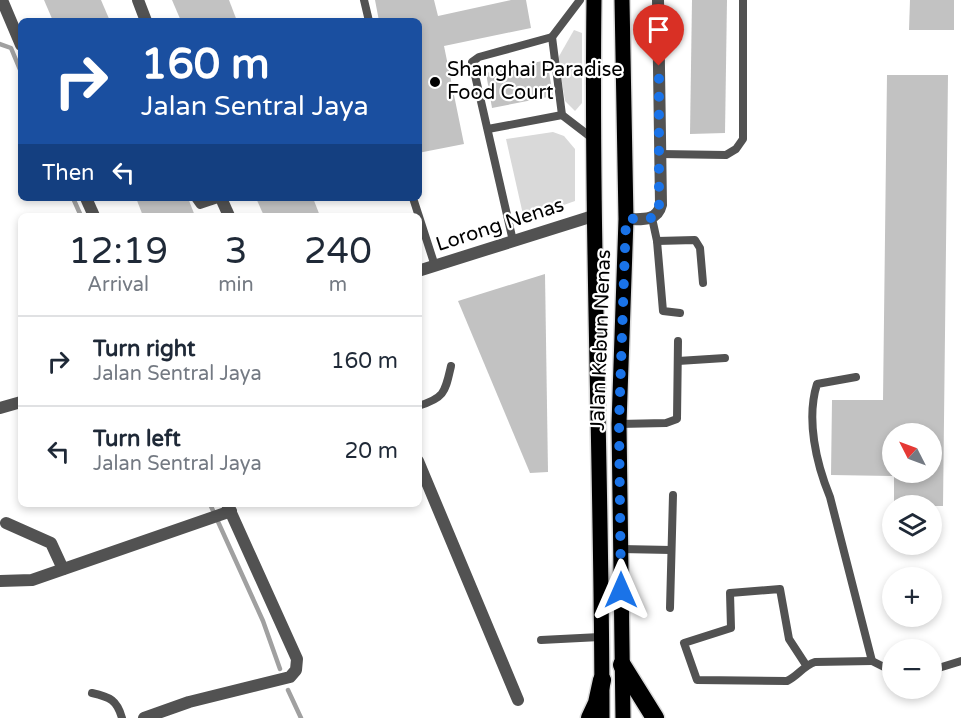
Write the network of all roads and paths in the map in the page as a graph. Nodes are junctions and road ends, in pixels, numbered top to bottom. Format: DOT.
graph roads {
  1 [pos="2,0"];
  2 [pos="138,0"];
  3 [pos="364,0"];
  4 [pos="580,0"];
  5 [pos="594,0"];
  6 [pos="622,0"];
  7 [pos="658,0"];
  8 [pos="743,0"];
  9 [pos="145,18"];
  10 [pos="368,18"];
  11 [pos="552,37"];
  12 [pos="18,38"];
  13 [pos="562,115"];
  14 [pos="488,129"];
  15 [pos="592,138"];
  16 [pos="660,154"];
  17 [pos="197,201"];
  18 [pos="212,201"];
  19 [pos="593,216"];
  20 [pos="652,218"];
  21 [pos="626,219"];
  22 [pos="422,226"];
  23 [pos="513,241"];
  24 [pos="657,241"];
  25 [pos="435,266"];
  26 [pos="422,268"];
  27 [pos="703,283"];
  28 [pos="680,313"];
  29 [pos="678,341"];
  30 [pos="725,358"];
  31 [pos="678,361"];
  32 [pos="451,366"];
  33 [pos="856,377"];
  34 [pos="18,403"];
  35 [pos="422,405"];
  36 [pos="0,408"];
  37 [pos="619,423"];
  38 [pos="422,470"];
  39 [pos="673,495"];
  40 [pos="227,510"];
  41 [pos="6,523"];
  42 [pos="621,549"];
  43 [pos="671,550"];
  44 [pos="63,569"];
  45 [pos="0,581"];
  46 [pos="670,608"];
  47 [pos="600,637"];
  48 [pos="541,640"];
  49 [pos="872,661"];
  50 [pos="961,661"];
  51 [pos="622,665"];
  52 [pos="806,665"];
  53 [pos="882,666"];
  54 [pos="942,667"];
  55 [pos="602,680"];
  56 [pos="92,693"];
  57 [pos="518,700"];
  58 [pos="122,718"];
  59 [pos="144,718"];
  60 [pos="590,718"];
  61 [pos="602,718"];
  62 [pos="623,718"];
  63 [pos="655,718"];
  1 -- 12 [label="street"];
  2 -- 9 [label="street"];
  3 -- 10 [label="lane"];
  4 -- 11 [label="lane"];
  5 -- 15 [label="main road, Jalan Kebun Nenas"];
  6 -- 21 [label="main road, Jalan Kebun Nenas"];
  7 -- 16 [label="street"];
  8 -- 16 [label="lane"];
  11 -- 13 [label="lane"];
  11 -- 14 [label="lane"];
  13 -- 14 [label="lane"];
  13 -- 15 [label="lane"];
  14 -- 23 [label="lane"];
  15 -- 19 [label="main road, Jalan Kebun Nenas"];
  16 -- 20 [label="street"];
  17 -- 18 [label="lane"];
  19 -- 23 [label="street, Lorong Nenas"];
  19 -- 47 [label="main road, Jalan Kebun Nenas"];
  20 -- 21 [label="street"];
  20 -- 24 [label="lane"];
  21 -- 37 [label="main road, Jalan Kebun Nenas"];
  22 -- 25 [label="lane"];
  23 -- 25 [label="street, Lorong Nenas"];
  24 -- 27 [label="lane"];
  24 -- 28 [label="lane"];
  25 -- 26 [label="street, Lorong Nenas"];
  29 -- 31 [label="lane"];
  30 -- 31 [label="lane"];
  31 -- 37 [label="lane"];
  32 -- 35 [label="lane"];
  33 -- 49 [label="lane"];
  34 -- 36 [label="street"];
  37 -- 42 [label="main road, Jalan Kebun Nenas"];
  38 -- 57 [label="street"];
  39 -- 43 [label="lane"];
  40 -- 44 [label="street"];
  40 -- 59 [label="street"];
  41 -- 44 [label="street"];
  42 -- 43 [label="lane"];
  42 -- 51 [label="main road, Jalan Kebun Nenas"];
  43 -- 46 [label="lane"];
  44 -- 45 [label="street"];
  47 -- 48 [label="lane"];
  47 -- 55 [label="main road, Jalan Kebun Nenas"];
  49 -- 52 [label="lane"];
  49 -- 53 [label="lane"];
  50 -- 54 [label="lane"];
  51 -- 62 [label="main road, Jalan Kebun Nenas"];
  51 -- 63 [label="highway"];
  52 -- 52 [label="lane"];
  55 -- 60 [label="highway"];
  55 -- 61 [label="main road, Jalan Kebun Nenas"];
  56 -- 58 [label="lane"];
}
